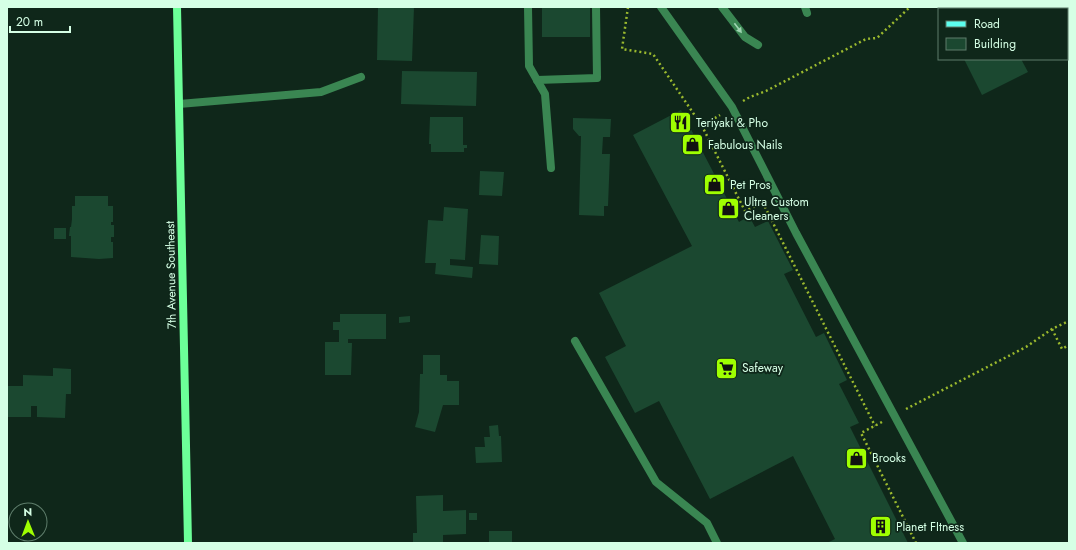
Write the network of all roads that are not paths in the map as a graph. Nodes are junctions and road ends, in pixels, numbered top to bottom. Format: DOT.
graph roads {
  1 [pos="178,7"];
  2 [pos="528,7"];
  3 [pos="596,7"];
  4 [pos="661,7"];
  5 [pos="722,7"];
  6 [pos="758,45"];
  7 [pos="361,77"];
  8 [pos="537,80"];
  9 [pos="179,104"];
  10 [pos="551,168"];
  11 [pos="575,341"];
  12 [pos="188,543"];
  13 [pos="717,543"];
  14 [pos="963,543"];
  1 -- 9 [label="street, 7th Avenue Southeast"];
  2 -- 8 [label="lane"];
  3 -- 8 [label="lane"];
  4 -- 14 [label="lane"];
  5 -- 6 [label="lane, one-way"];
  7 -- 9 [label="lane"];
  8 -- 10 [label="lane"];
  9 -- 12 [label="street, 7th Avenue Southeast"];
  11 -- 13 [label="lane"];
}
